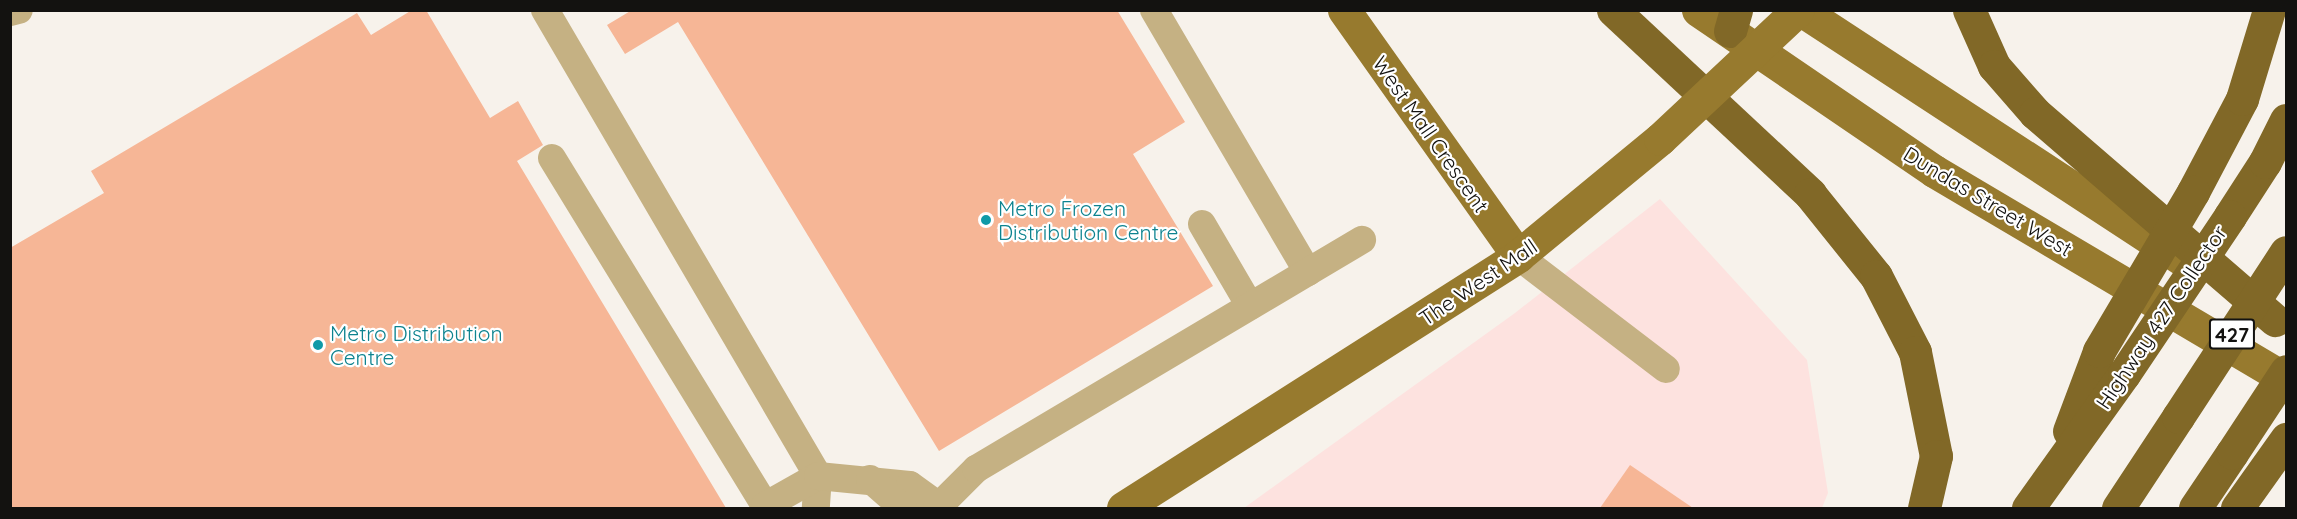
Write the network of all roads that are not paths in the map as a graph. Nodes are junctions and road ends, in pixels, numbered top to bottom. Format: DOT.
graph roads {
  1 [pos="19,10"];
  2 [pos="545,10"];
  3 [pos="1154,10"];
  4 [pos="1344,10"];
  5 [pos="1613,10"];
  6 [pos="1698,10"];
  7 [pos="1800,10"];
  8 [pos="1969,10"];
  9 [pos="2268,10"];
  10 [pos="10,12"];
  11 [pos="1733,21"];
  12 [pos="2286,120"];
  13 [pos="2286,134"];
  14 [pos="552,158"];
  15 [pos="2265,162"];
  16 [pos="1202,224"];
  17 [pos="1362,240"];
  18 [pos="2286,252"];
  19 [pos="1518,256"];
  20 [pos="1308,272"];
  21 [pos="1250,306"];
  22 [pos="2281,324"];
  23 [pos="1666,369"];
  24 [pos="2286,370"];
  25 [pos="2286,379"];
  26 [pos="2286,440"];
  27 [pos="2057,464"];
  28 [pos="818,476"];
  29 [pos="870,479"];
  30 [pos="940,507"];
  31 [pos="816,508"];
  32 [pos="903,508"];
  33 [pos="1123,508"];
  34 [pos="1924,508"];
  35 [pos="2028,508"];
  36 [pos="2118,508"];
  37 [pos="2194,508"];
  38 [pos="2237,508"];
  1 -- 10 [label="lane"];
  2 -- 28 [label="lane"];
  3 -- 20 [label="lane"];
  4 -- 19 [label="main road, West Mall Crescent"];
  5 -- 34 [label="highway"];
  6 -- 11 [label="main road, Dundas Street West"];
  7 -- 19 [label="main road, The West Mall, bridge"];
  7 -- 22 [label="main road"];
  8 -- 22 [label="highway"];
  9 -- 27 [label="highway, bridge"];
  11 -- 25 [label="main road, Dundas Street West"];
  12 -- 15 [label="highway, Highway 427 Collector"];
  13 -- 15 [label="highway"];
  14 -- 28 [label="lane"];
  15 -- 27 [label="highway, Highway 427 Collector, bridge"];
  16 -- 21 [label="lane"];
  17 -- 20 [label="lane"];
  18 -- 36 [label="highway, 427, bridge"];
  19 -- 23 [label="lane"];
  19 -- 33 [label="main road, The West Mall"];
  20 -- 21 [label="lane"];
  21 -- 30 [label="lane"];
  24 -- 37 [label="highway, bridge"];
  26 -- 38 [label="highway"];
  27 -- 35 [label="highway, Highway 427 Collector"];
  28 -- 29 [label="lane"];
  28 -- 31 [label="lane"];
  29 -- 30 [label="lane"];
  29 -- 32 [label="lane"];
}
